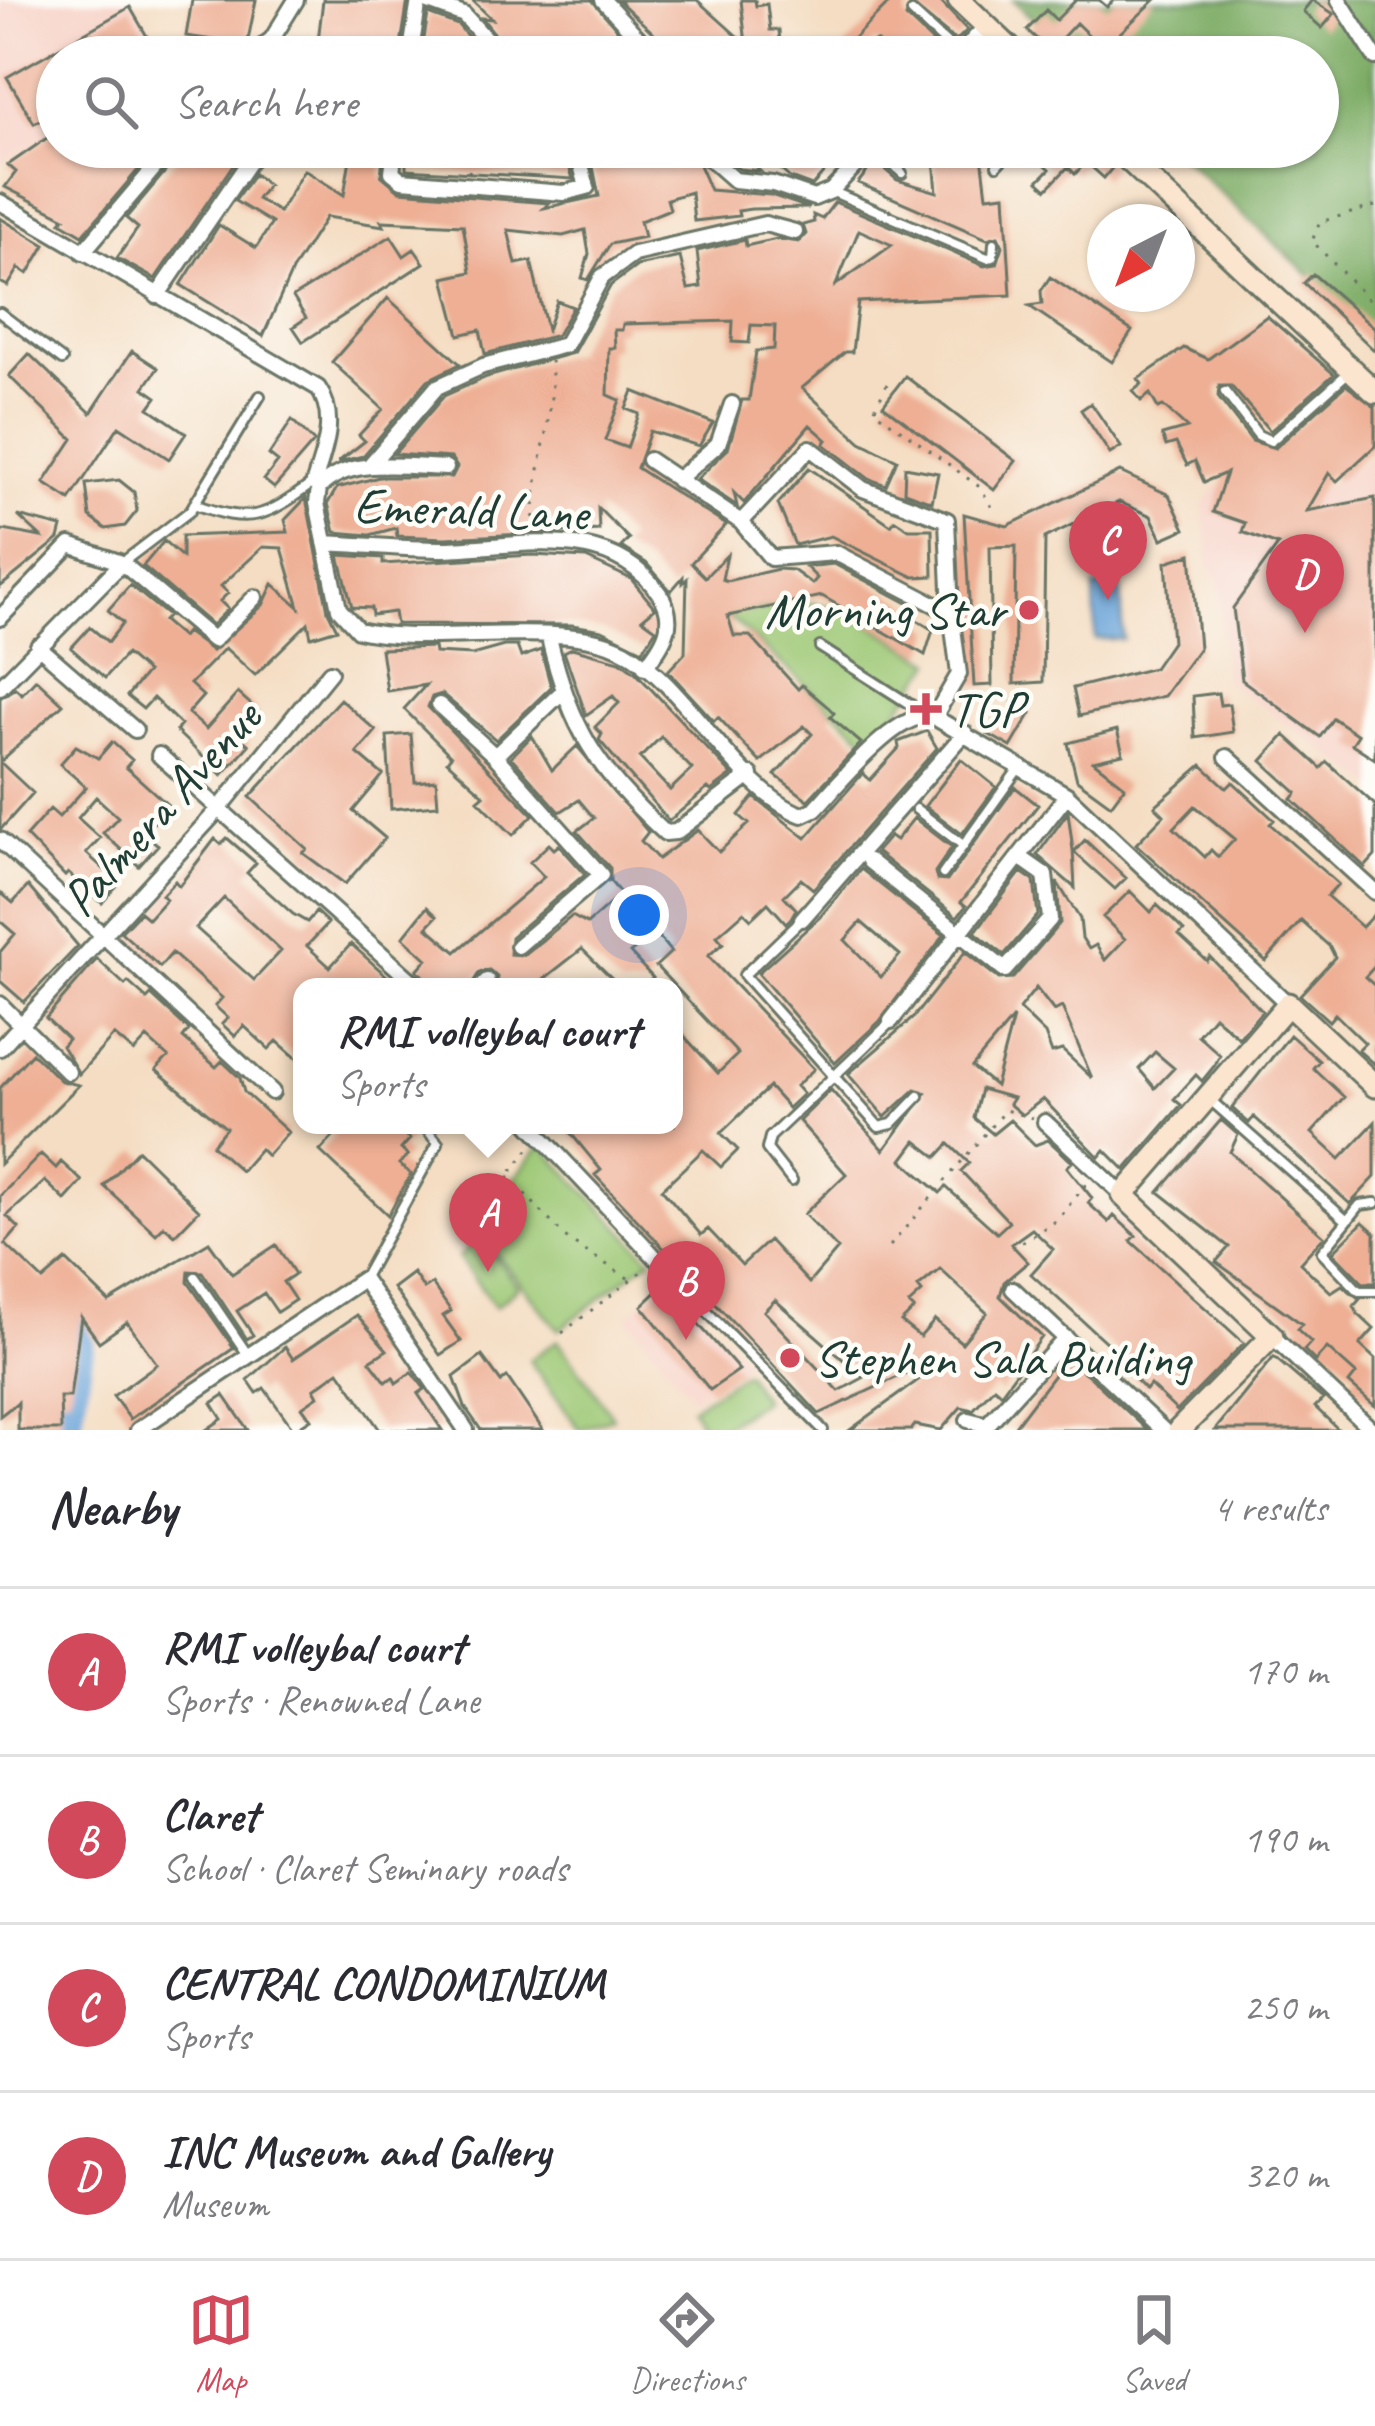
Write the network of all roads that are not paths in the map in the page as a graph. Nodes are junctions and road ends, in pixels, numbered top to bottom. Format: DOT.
graph roads {
  1 [pos="296,0"];
  2 [pos="421,0"];
  3 [pos="603,0"];
  4 [pos="958,0"];
  5 [pos="1339,0"];
  6 [pos="912,12"];
  7 [pos="986,26"];
  8 [pos="274,36"];
  9 [pos="414,36"];
  10 [pos="483,36"];
  11 [pos="636,36"];
  12 [pos="938,36"];
  13 [pos="977,36"];
  14 [pos="997,36"];
  15 [pos="1375,57"];
  16 [pos="154,168"];
  17 [pos="245,168"];
  18 [pos="392,168"];
  19 [pos="582,168"];
  20 [pos="720,168"];
  21 [pos="854,168"];
  22 [pos="896,168"];
  23 [pos="1137,168"];
  24 [pos="902,173"];
  25 [pos="830,191"];
  26 [pos="0,202"];
  27 [pos="795,232"];
  28 [pos="994,243"];
  29 [pos="83,252"];
  30 [pos="157,296"];
  31 [pos="0,313"];
  32 [pos="62,360"];
  33 [pos="1351,370"];
  34 [pos="1226,392"];
  35 [pos="1375,392"];
  36 [pos="260,396"];
  37 [pos="732,404"];
  38 [pos="649,460"];
  39 [pos="369,466"];
  40 [pos="446,468"];
  41 [pos="677,480"];
  42 [pos="317,485"];
  43 [pos="194,504"];
  44 [pos="742,522"];
  45 [pos="325,543"];
  46 [pos="122,563"];
  47 [pos="255,597"];
  48 [pos="951,613"];
  49 [pos="0,618"];
  50 [pos="549,638"];
  51 [pos="38,646"];
  52 [pos="820,647"];
  53 [pos="646,667"];
  54 [pos="330,672"];
  55 [pos="0,687"];
  56 [pos="562,692"];
  57 [pos="439,705"];
  58 [pos="930,716"];
  59 [pos="135,730"];
  60 [pos="965,734"];
  61 [pos="159,755"];
  62 [pos="495,756"];
  63 [pos="1227,757"];
  64 [pos="1022,764"];
  65 [pos="751,775"];
  66 [pos="1067,795"];
  67 [pos="219,809"];
  68 [pos="916,809"];
  69 [pos="0,840"];
  70 [pos="964,846"];
  71 [pos="1021,858"];
  72 [pos="869,861"];
  73 [pos="943,874"];
  74 [pos="1375,892"];
  75 [pos="802,919"];
  76 [pos="101,935"];
  77 [pos="960,939"];
  78 [pos="518,946"];
  79 [pos="408,978"];
  80 [pos="0,1004"];
  81 [pos="1288,1004"];
  82 [pos="891,1022"];
  83 [pos="19,1025"];
  84 [pos="0,1048"];
  85 [pos="68,1072"];
  86 [pos="833,1078"];
  87 [pos="1375,1086"];
  88 [pos="272,1092"];
  89 [pos="919,1096"];
  90 [pos="1207,1097"];
  91 [pos="1045,1122"];
  92 [pos="430,1134"];
  93 [pos="538,1134"];
  94 [pos="791,1181"];
  95 [pos="1123,1195"];
  96 [pos="1375,1203"];
  97 [pos="1346,1220"];
  98 [pos="196,1277"];
  99 [pos="363,1280"];
  100 [pos="676,1280"];
  101 [pos="1013,1289"];
  102 [pos="1375,1291"];
  103 [pos="1272,1336"];
  104 [pos="1066,1338"];
  105 [pos="249,1356"];
  106 [pos="968,1420"];
  107 [pos="138,1430"];
  108 [pos="466,1430"];
  109 [pos="823,1430"];
  110 [pos="1163,1430"];
  111 [pos="1179,1430"];
  112 [pos="1372,1430"];
  1 -- 8 [label="street"];
  2 -- 9 [label="street"];
  2 -- 10 [label="street"];
  3 -- 11 [label="street"];
  4 -- 7 [label="street"];
  5 -- 15 [label="street"];
  6 -- 12 [label="lane"];
  7 -- 13 [label="street"];
  7 -- 14 [label="street"];
  16 -- 29 [label="street"];
  17 -- 30 [label="street"];
  18 -- 19 [label="street"];
  20 -- 25 [label="street"];
  21 -- 25 [label="street"];
  22 -- 24 [label="lane"];
  23 -- 33 [label="street"];
  25 -- 28 [label="lane"];
  26 -- 29 [label="street"];
  27 -- 39 [label="street"];
  29 -- 30 [label="street"];
  30 -- 42 [label="street"];
  31 -- 32 [label="lane"];
  33 -- 34 [label="lane"];
  33 -- 35 [label="street"];
  36 -- 43 [label="lane"];
  37 -- 41 [label="street"];
  38 -- 41 [label="street"];
  39 -- 40 [label="street"];
  39 -- 42 [label="street"];
  41 -- 44 [label="street"];
  42 -- 43 [label="lane"];
  42 -- 45 [label="street"];
  43 -- 46 [label="lane"];
  44 -- 48 [label="street"];
  44 -- 48 [label="street"];
  45 -- 50 [label="street"];
  45 -- 53 [label="street, Emerald Lane"];
  46 -- 47 [label="street"];
  46 -- 49 [label="street"];
  46 -- 51 [label="street"];
  48 -- 58 [label="street"];
  50 -- 53 [label="street"];
  50 -- 56 [label="street"];
  51 -- 55 [label="street"];
  51 -- 59 [label="street"];
  52 -- 58 [label="lane"];
  53 -- 65 [label="street"];
  54 -- 67 [label="street, Palmera Avenue"];
  56 -- 62 [label="street"];
  56 -- 65 [label="street"];
  57 -- 62 [label="street"];
  58 -- 60 [label="street"];
  58 -- 65 [label="street"];
  60 -- 64 [label="street"];
  60 -- 75 [label="street"];
  61 -- 67 [label="street"];
  62 -- 78 [label="street"];
  63 -- 74 [label="street"];
  64 -- 66 [label="street"];
  64 -- 70 [label="lane"];
  66 -- 71 [label="street"];
  66 -- 81 [label="street"];
  67 -- 76 [label="street, Palmera Avenue"];
  67 -- 79 [label="street"];
  68 -- 70 [label="lane"];
  69 -- 76 [label="street"];
  70 -- 73 [label="lane"];
  71 -- 77 [label="street"];
  71 -- 77 [label="street"];
  72 -- 77 [label="street"];
  75 -- 86 [label="lane"];
  76 -- 83 [label="street, Palmera Avenue"];
  76 -- 88 [label="street"];
  77 -- 82 [label="street"];
  80 -- 83 [label="street"];
  81 -- 87 [label="street"];
  81 -- 90 [label="street"];
  82 -- 86 [label="lane"];
  83 -- 84 [label="street, Palmera Avenue"];
  83 -- 85 [label="street"];
  86 -- 89 [label="lane"];
  86 -- 94 [label="lane"];
  90 -- 95 [label="street"];
  90 -- 97 [label="lane"];
  91 -- 95 [label="street"];
  92 -- 99 [label="lane"];
  93 -- 100 [label="street"];
  95 -- 103 [label="street"];
  96 -- 97 [label="lane"];
  97 -- 102 [label="lane"];
  98 -- 105 [label="lane"];
  99 -- 105 [label="street"];
  99 -- 108 [label="street"];
  100 -- 109 [label="lane"];
  101 -- 104 [label="street"];
  103 -- 111 [label="street"];
  103 -- 112 [label="street"];
  104 -- 106 [label="street"];
  104 -- 110 [label="street"];
  105 -- 107 [label="street"];
}
